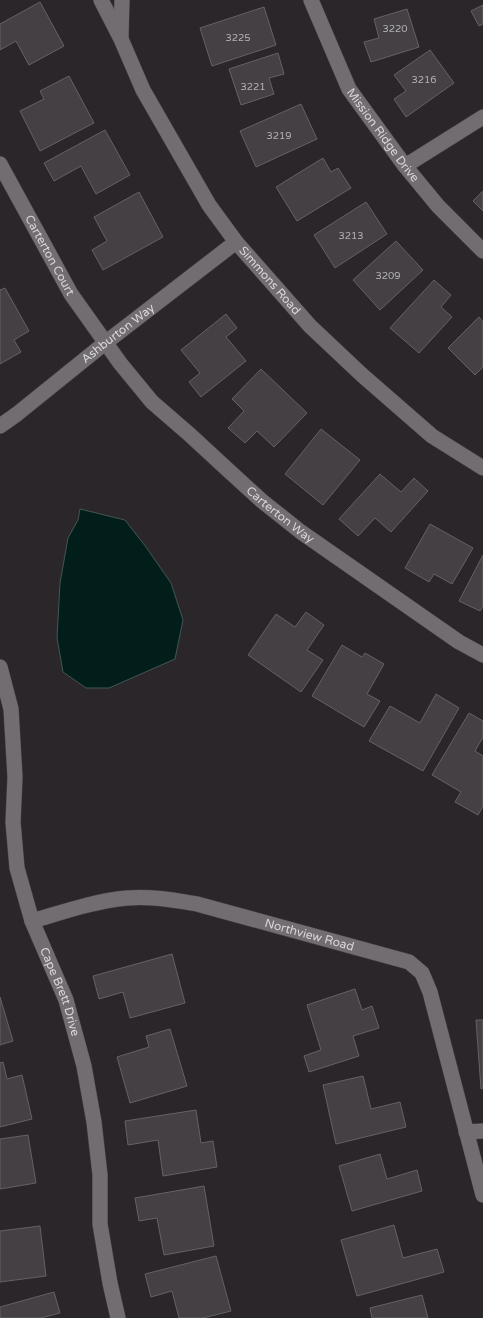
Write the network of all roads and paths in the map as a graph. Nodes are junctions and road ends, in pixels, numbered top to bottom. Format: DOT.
graph roads {
  1 [pos="101,0"];
  2 [pos="122,0"];
  3 [pos="311,0"];
  4 [pos="121,39"];
  5 [pos="483,117"];
  6 [pos="0,164"];
  7 [pos="405,166"];
  8 [pos="236,242"];
  9 [pos="483,251"];
  10 [pos="105,342"];
  11 [pos="0,426"];
  12 [pos="483,468"];
  13 [pos="483,655"];
  14 [pos="0,667"];
  15 [pos="32,921"];
  16 [pos="483,1131"];
  17 [pos="466,1132"];
  18 [pos="483,1195"];
  19 [pos="118,1318"];
  1 -- 4 [label="street, Simmons Road"];
  2 -- 4 [label="street, Simmons Road"];
  3 -- 7 [label="street, Mission Ridge Drive"];
  4 -- 8 [label="street, Simmons Road"];
  5 -- 7 [label="street"];
  6 -- 10 [label="street, Carterton Court"];
  7 -- 9 [label="street, Mission Ridge Drive"];
  8 -- 10 [label="street, Ashburton Way"];
  8 -- 12 [label="street, Simmons Road"];
  10 -- 11 [label="street, Ashburton Way"];
  10 -- 13 [label="street, Carterton Way"];
  14 -- 15 [label="street, Cape Brett Drive"];
  15 -- 17 [label="street, Northview Road"];
  15 -- 19 [label="street, Cape Brett Drive"];
  16 -- 17 [label="street"];
  17 -- 18 [label="street, Northview Road"];
}
